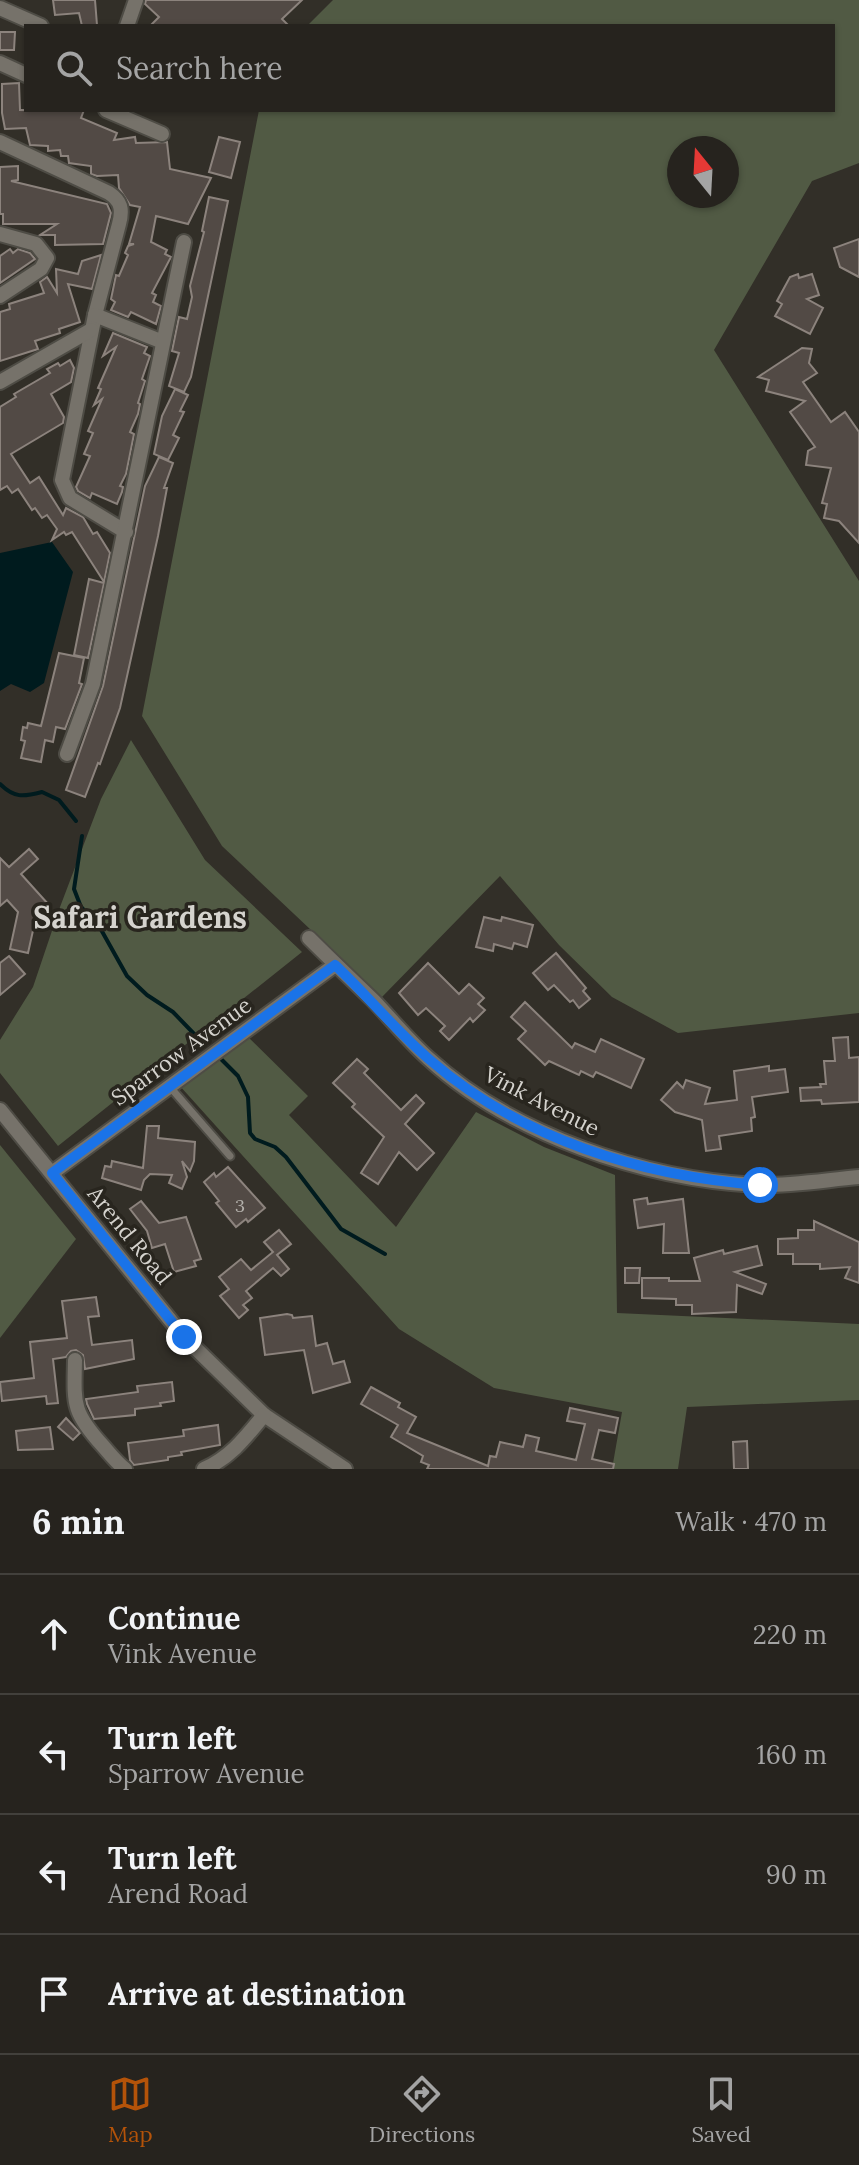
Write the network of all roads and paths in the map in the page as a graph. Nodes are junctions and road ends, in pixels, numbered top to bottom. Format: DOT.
graph roads {
  1 [pos="136,0"];
  2 [pos="0,8"];
  3 [pos="36,24"];
  4 [pos="128,24"];
  5 [pos="0,63"];
  6 [pos="24,74"];
  7 [pos="111,112"];
  8 [pos="162,134"];
  9 [pos="0,142"];
  10 [pos="0,234"];
  11 [pos="184,242"];
  12 [pos="0,296"];
  13 [pos="95,315"];
  14 [pos="91,330"];
  15 [pos="163,342"];
  16 [pos="0,382"];
  17 [pos="126,532"];
  18 [pos="67,754"];
  19 [pos="309,938"];
  20 [pos="335,965"];
  21 [pos="170,1087"];
  22 [pos="0,1110"];
  23 [pos="230,1156"];
  24 [pos="52,1173"];
  25 [pos="859,1177"];
  26 [pos="75,1360"];
  27 [pos="264,1415"];
  28 [pos="125,1469"];
  29 [pos="204,1469"];
  30 [pos="345,1469"];
  1 -- 4 [label="street"];
  2 -- 3 [label="street"];
  5 -- 6 [label="street"];
  7 -- 8 [label="street"];
  9 -- 13 [label="street"];
  10 -- 12 [label="street"];
  11 -- 15 [label="street"];
  13 -- 14 [label="street"];
  13 -- 15 [label="street"];
  14 -- 16 [label="street"];
  14 -- 17 [label="street"];
  15 -- 17 [label="street"];
  17 -- 18 [label="street"];
  19 -- 20 [label="street, Vink Avenue"];
  20 -- 21 [label="street, Sparrow Avenue"];
  20 -- 25 [label="street, Vink Avenue"];
  21 -- 23 [label="lane"];
  21 -- 24 [label="street, Sparrow Avenue"];
  22 -- 24 [label="street, Arend Road"];
  24 -- 27 [label="street, Arend Road"];
  26 -- 28 [label="street"];
  27 -- 29 [label="street"];
  27 -- 30 [label="street, Arend Road"];
}
